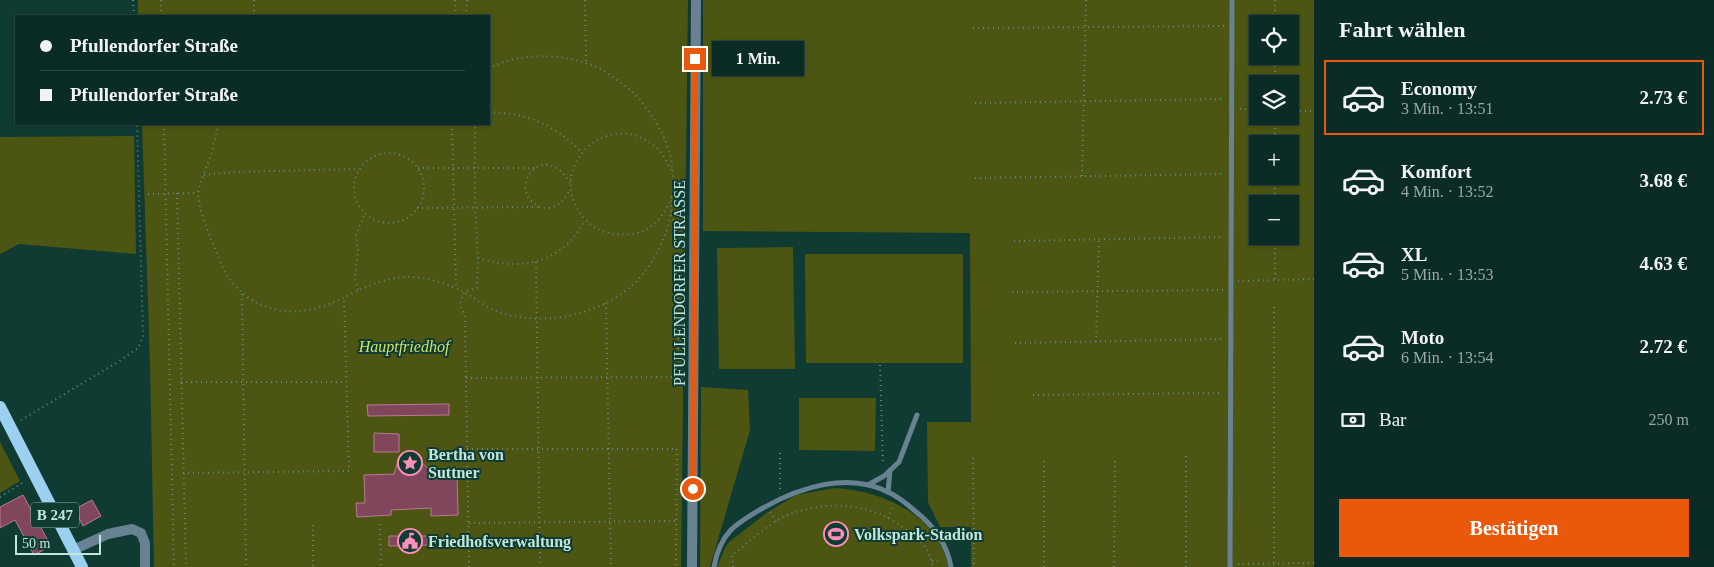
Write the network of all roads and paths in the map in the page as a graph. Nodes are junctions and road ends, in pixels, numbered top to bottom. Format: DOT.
graph roads {
  1 [pos="133,0"];
  2 [pos="161,0"];
  3 [pos="254,0"];
  4 [pos="455,0"];
  5 [pos="467,0"];
  6 [pos="585,0"];
  7 [pos="696,0"];
  8 [pos="1086,0"];
  9 [pos="1232,0"];
  10 [pos="1275,0"];
  11 [pos="134,15"];
  12 [pos="161,15"];
  13 [pos="254,15"];
  14 [pos="456,15"];
  15 [pos="466,15"];
  16 [pos="1275,15"];
  17 [pos="1232,26"];
  18 [pos="1086,27"];
  19 [pos="973,28"];
  20 [pos="586,63"];
  21 [pos="490,68"];
  22 [pos="1231,99"];
  23 [pos="1084,102"];
  24 [pos="975,103"];
  25 [pos="1231,109"];
  26 [pos="1249,109"];
  27 [pos="1299,111"];
  28 [pos="1314,111"];
  29 [pos="490,112"];
  30 [pos="137,125"];
  31 [pos="164,125"];
  32 [pos="219,125"];
  33 [pos="452,125"];
  34 [pos="475,125"];
  35 [pos="582,153"];
  36 [pos="453,167"];
  37 [pos="474,167"];
  38 [pos="417,168"];
  39 [pos="536,168"];
  40 [pos="360,169"];
  41 [pos="672,172"];
  42 [pos="1231,174"];
  43 [pos="204,175"];
  44 [pos="1082,176"];
  45 [pos="975,178"];
  46 [pos="570,184"];
  47 [pos="570,190"];
  48 [pos="673,190"];
  49 [pos="177,193"];
  50 [pos="198,193"];
  51 [pos="148,194"];
  52 [pos="165,194"];
  53 [pos="475,207"];
  54 [pos="539,207"];
  55 [pos="417,208"];
  56 [pos="454,208"];
  57 [pos="365,213"];
  58 [pos="670,214"];
  59 [pos="585,220"];
  60 [pos="1231,237"];
  61 [pos="1099,239"];
  62 [pos="1014,241"];
  63 [pos="1275,245"];
  64 [pos="478,258"];
  65 [pos="536,262"];
  66 [pos="1314,279"];
  67 [pos="1275,280"];
  68 [pos="1231,281"];
  69 [pos="456,288"];
  70 [pos="358,290"];
  71 [pos="1231,290"];
  72 [pos="1097,291"];
  73 [pos="464,292"];
  74 [pos="1012,292"];
  75 [pos="242,294"];
  76 [pos="344,297"];
  77 [pos="606,303"];
  78 [pos="1274,307"];
  79 [pos="538,319"];
  80 [pos="1231,339"];
  81 [pos="1096,342"];
  82 [pos="1015,343"];
  83 [pos="880,365"];
  84 [pos="608,376"];
  85 [pos="538,377"];
  86 [pos="466,378"];
  87 [pos="181,382"];
  88 [pos="243,382"];
  89 [pos="345,382"];
  90 [pos="1231,393"];
  91 [pos="1033,395"];
  92 [pos="0,407"];
  93 [pos="917,415"];
  94 [pos="11,427"];
  95 [pos="467,449"];
  96 [pos="540,450"];
  97 [pos="610,450"];
  98 [pos="780,453"];
  99 [pos="1186,455"];
  100 [pos="1044,457"];
  101 [pos="1115,457"];
  102 [pos="973,458"];
  103 [pos="890,471"];
  104 [pos="244,472"];
  105 [pos="183,473"];
  106 [pos="884,476"];
  107 [pos="24,482"];
  108 [pos="868,485"];
  109 [pos="888,492"];
  110 [pos="0,497"];
  111 [pos="896,497"];
  112 [pos="780,498"];
  113 [pos="888,518"];
  114 [pos="677,521"];
  115 [pos="540,522"];
  116 [pos="610,522"];
  117 [pos="469,523"];
  118 [pos="380,524"];
  119 [pos="313,525"];
  120 [pos="73,550"];
  121 [pos="1274,563"];
  122 [pos="1314,563"];
  123 [pos="1230,565"];
  124 [pos="82,567"];
  125 [pos="145,567"];
  126 [pos="174,567"];
  127 [pos="186,567"];
  128 [pos="246,567"];
  129 [pos="313,567"];
  130 [pos="381,567"];
  131 [pos="469,567"];
  132 [pos="540,567"];
  133 [pos="611,567"];
  134 [pos="676,567"];
  135 [pos="692,567"];
  136 [pos="714,567"];
  137 [pos="733,567"];
  138 [pos="933,567"];
  139 [pos="950,567"];
  140 [pos="974,567"];
  141 [pos="1044,567"];
  142 [pos="1114,567"];
  143 [pos="1186,567"];
  1 -- 11 [label="path"];
  2 -- 12 [label="path"];
  3 -- 13 [label="path"];
  4 -- 14 [label="path"];
  5 -- 15 [label="path"];
  6 -- 20 [label="path"];
  7 -- 135 [label="street, PFULLENDORFER STRASSE"];
  8 -- 18 [label="path"];
  9 -- 17 [label="lane"];
  10 -- 16 [label="path"];
  17 -- 18 [label="path"];
  17 -- 22 [label="lane"];
  18 -- 19 [label="path"];
  18 -- 23 [label="path"];
  20 -- 21 [label="path"];
  20 -- 41 [label="path"];
  22 -- 23 [label="path"];
  22 -- 25 [label="lane"];
  23 -- 24 [label="path"];
  23 -- 44 [label="path"];
  25 -- 26 [label="path"];
  25 -- 42 [label="lane"];
  27 -- 28 [label="path"];
  29 -- 35 [label="path"];
  30 -- 94 [label="path"];
  31 -- 52 [label="path"];
  32 -- 43 [label="path"];
  33 -- 36 [label="path"];
  34 -- 37 [label="path"];
  35 -- 41 [label="path"];
  35 -- 46 [label="path"];
  36 -- 37 [label="path"];
  36 -- 38 [label="path"];
  36 -- 56 [label="path"];
  37 -- 39 [label="path"];
  37 -- 53 [label="path"];
  38 -- 40 [label="path"];
  38 -- 55 [label="path"];
  39 -- 46 [label="path"];
  39 -- 54 [label="path"];
  40 -- 43 [label="path"];
  40 -- 57 [label="path"];
  41 -- 48 [label="path"];
  42 -- 44 [label="path"];
  42 -- 60 [label="lane"];
  43 -- 50 [label="path"];
  44 -- 45 [label="path"];
  46 -- 47 [label="path"];
  47 -- 54 [label="path"];
  47 -- 59 [label="path"];
  48 -- 58 [label="path"];
  48 -- 59 [label="path"];
  49 -- 50 [label="path"];
  49 -- 52 [label="path"];
  49 -- 87 [label="path"];
  50 -- 75 [label="path"];
  51 -- 52 [label="path"];
  52 -- 126 [label="path"];
  53 -- 54 [label="path"];
  53 -- 56 [label="path"];
  53 -- 64 [label="path"];
  55 -- 56 [label="path"];
  55 -- 57 [label="path"];
  56 -- 69 [label="path"];
  57 -- 70 [label="path"];
  58 -- 77 [label="path"];
  58 -- 84 [label="path"];
  59 -- 65 [label="path"];
  60 -- 61 [label="path"];
  60 -- 68 [label="lane"];
  61 -- 62 [label="path"];
  61 -- 72 [label="path"];
  63 -- 67 [label="path"];
  64 -- 65 [label="path"];
  64 -- 73 [label="path"];
  65 -- 79 [label="path"];
  66 -- 67 [label="path"];
  67 -- 68 [label="path"];
  68 -- 71 [label="lane"];
  69 -- 70 [label="path"];
  69 -- 73 [label="path"];
  70 -- 76 [label="path"];
  71 -- 72 [label="path"];
  71 -- 80 [label="lane"];
  72 -- 74 [label="path"];
  72 -- 81 [label="path"];
  73 -- 79 [label="path"];
  73 -- 86 [label="path"];
  75 -- 76 [label="path"];
  75 -- 88 [label="path"];
  76 -- 89 [label="path"];
  77 -- 79 [label="path"];
  77 -- 84 [label="path"];
  78 -- 121 [label="path"];
  79 -- 85 [label="path"];
  80 -- 81 [label="path"];
  80 -- 90 [label="lane"];
  81 -- 82 [label="path"];
  83 -- 106 [label="path"];
  84 -- 85 [label="path"];
  84 -- 97 [label="path"];
  85 -- 86 [label="path"];
  85 -- 96 [label="path"];
  86 -- 95 [label="path"];
  87 -- 88 [label="path"];
  87 -- 105 [label="path"];
  88 -- 89 [label="path"];
  88 -- 104 [label="path"];
  89 -- 104 [label="path"];
  90 -- 91 [label="path"];
  90 -- 123 [label="lane"];
  92 -- 94 [label="main road, B 247"];
  93 -- 103 [label="lane"];
  94 -- 120 [label="main road, B 247"];
  95 -- 96 [label="path"];
  95 -- 117 [label="path"];
  96 -- 97 [label="path"];
  96 -- 115 [label="path"];
  97 -- 114 [label="path"];
  97 -- 116 [label="path"];
  98 -- 112 [label="path"];
  99 -- 143 [label="path"];
  100 -- 141 [label="path"];
  101 -- 142 [label="path"];
  102 -- 140 [label="path"];
  103 -- 106 [label="lane"];
  103 -- 109 [label="lane"];
  104 -- 105 [label="path"];
  104 -- 128 [label="path"];
  105 -- 127 [label="path"];
  106 -- 108 [label="lane"];
  107 -- 110 [label="path"];
  108 -- 109 [label="lane"];
  108 -- 112 [label="lane"];
  109 -- 111 [label="lane"];
  111 -- 113 [label="path"];
  111 -- 139 [label="lane"];
  112 -- 136 [label="lane"];
  113 -- 137 [label="path"];
  113 -- 138 [label="path"];
  114 -- 116 [label="path"];
  114 -- 134 [label="path"];
  115 -- 116 [label="path"];
  115 -- 117 [label="path"];
  115 -- 132 [label="path"];
  116 -- 133 [label="path"];
  117 -- 131 [label="path"];
  118 -- 130 [label="path"];
  119 -- 129 [label="path"];
  120 -- 124 [label="main road, B 247"];
  120 -- 125 [label="street"];
  121 -- 122 [label="path"];
  121 -- 123 [label="path"];
}
